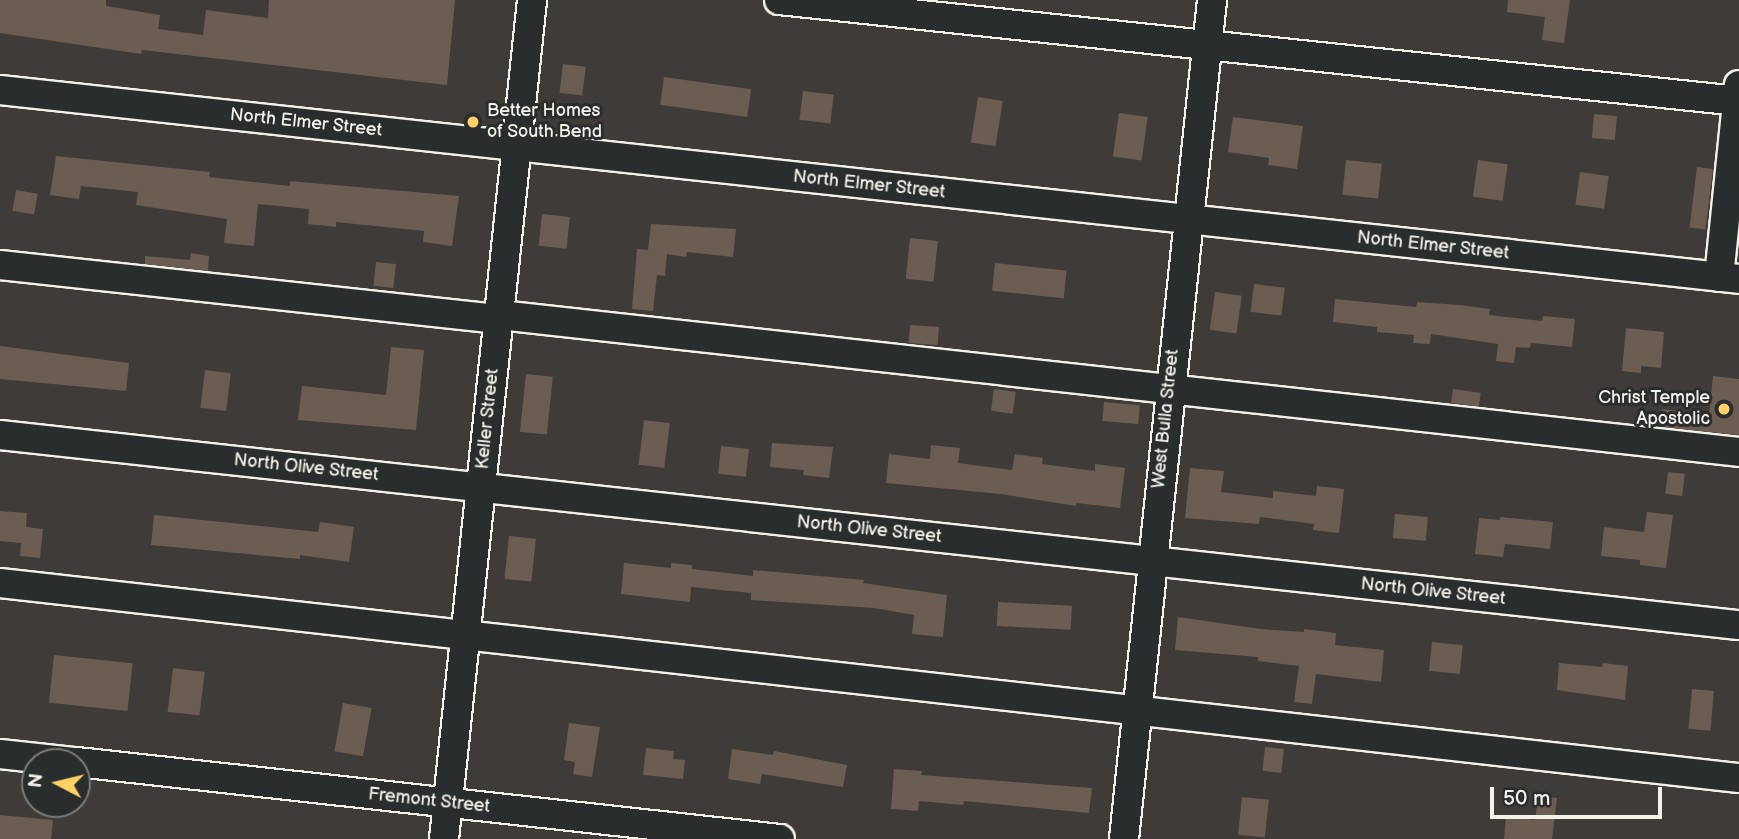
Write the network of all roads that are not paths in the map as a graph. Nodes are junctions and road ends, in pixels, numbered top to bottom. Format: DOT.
graph roads {
  1 [pos="533,0"];
  2 [pos="779,0"];
  3 [pos="1212,0"];
  4 [pos="1207,43"];
  5 [pos="0,90"];
  6 [pos="1738,96"];
  7 [pos="518,146"];
  8 [pos="1187,219"];
  9 [pos="0,265"];
  10 [pos="1729,278"];
  11 [pos="499,317"];
  12 [pos="1170,391"];
  13 [pos="0,435"];
  14 [pos="1739,452"];
  15 [pos="481,487"];
  16 [pos="1151,560"];
  17 [pos="0,583"];
  18 [pos="1739,625"];
  19 [pos="466,636"];
  20 [pos="1138,713"];
  21 [pos="0,754"];
  22 [pos="21,756"];
  23 [pos="91,764"];
  24 [pos="1739,778"];
  25 [pos="449,803"];
  26 [pos="444,839"];
  27 [pos="780,839"];
  28 [pos="1124,839"];
  1 -- 7 [label="street, Keller Street"];
  2 -- 4 [label="street"];
  3 -- 4 [label="street, West Bulla Street"];
  4 -- 6 [label="street"];
  4 -- 8 [label="street, West Bulla Street"];
  5 -- 7 [label="street, North Elmer Street"];
  6 -- 10 [label="street"];
  7 -- 8 [label="street, North Elmer Street"];
  7 -- 11 [label="street, Keller Street"];
  8 -- 10 [label="street, North Elmer Street"];
  8 -- 12 [label="street, West Bulla Street"];
  9 -- 11 [label="street"];
  11 -- 12 [label="street"];
  11 -- 15 [label="street, Keller Street"];
  12 -- 14 [label="street"];
  12 -- 16 [label="street, West Bulla Street"];
  13 -- 15 [label="street, North Olive Street"];
  15 -- 16 [label="street, North Olive Street"];
  15 -- 19 [label="street, Keller Street"];
  16 -- 18 [label="street, North Olive Street"];
  16 -- 20 [label="street, West Bulla Street"];
  17 -- 19 [label="street"];
  19 -- 20 [label="street"];
  19 -- 25 [label="street, Keller Street"];
  20 -- 24 [label="street"];
  20 -- 28 [label="street, West Bulla Street"];
  21 -- 22 [label="street, Fremont Street"];
  23 -- 25 [label="street, Fremont Street"];
  25 -- 26 [label="street, Keller Street"];
  25 -- 27 [label="street, Fremont Street"];
}
